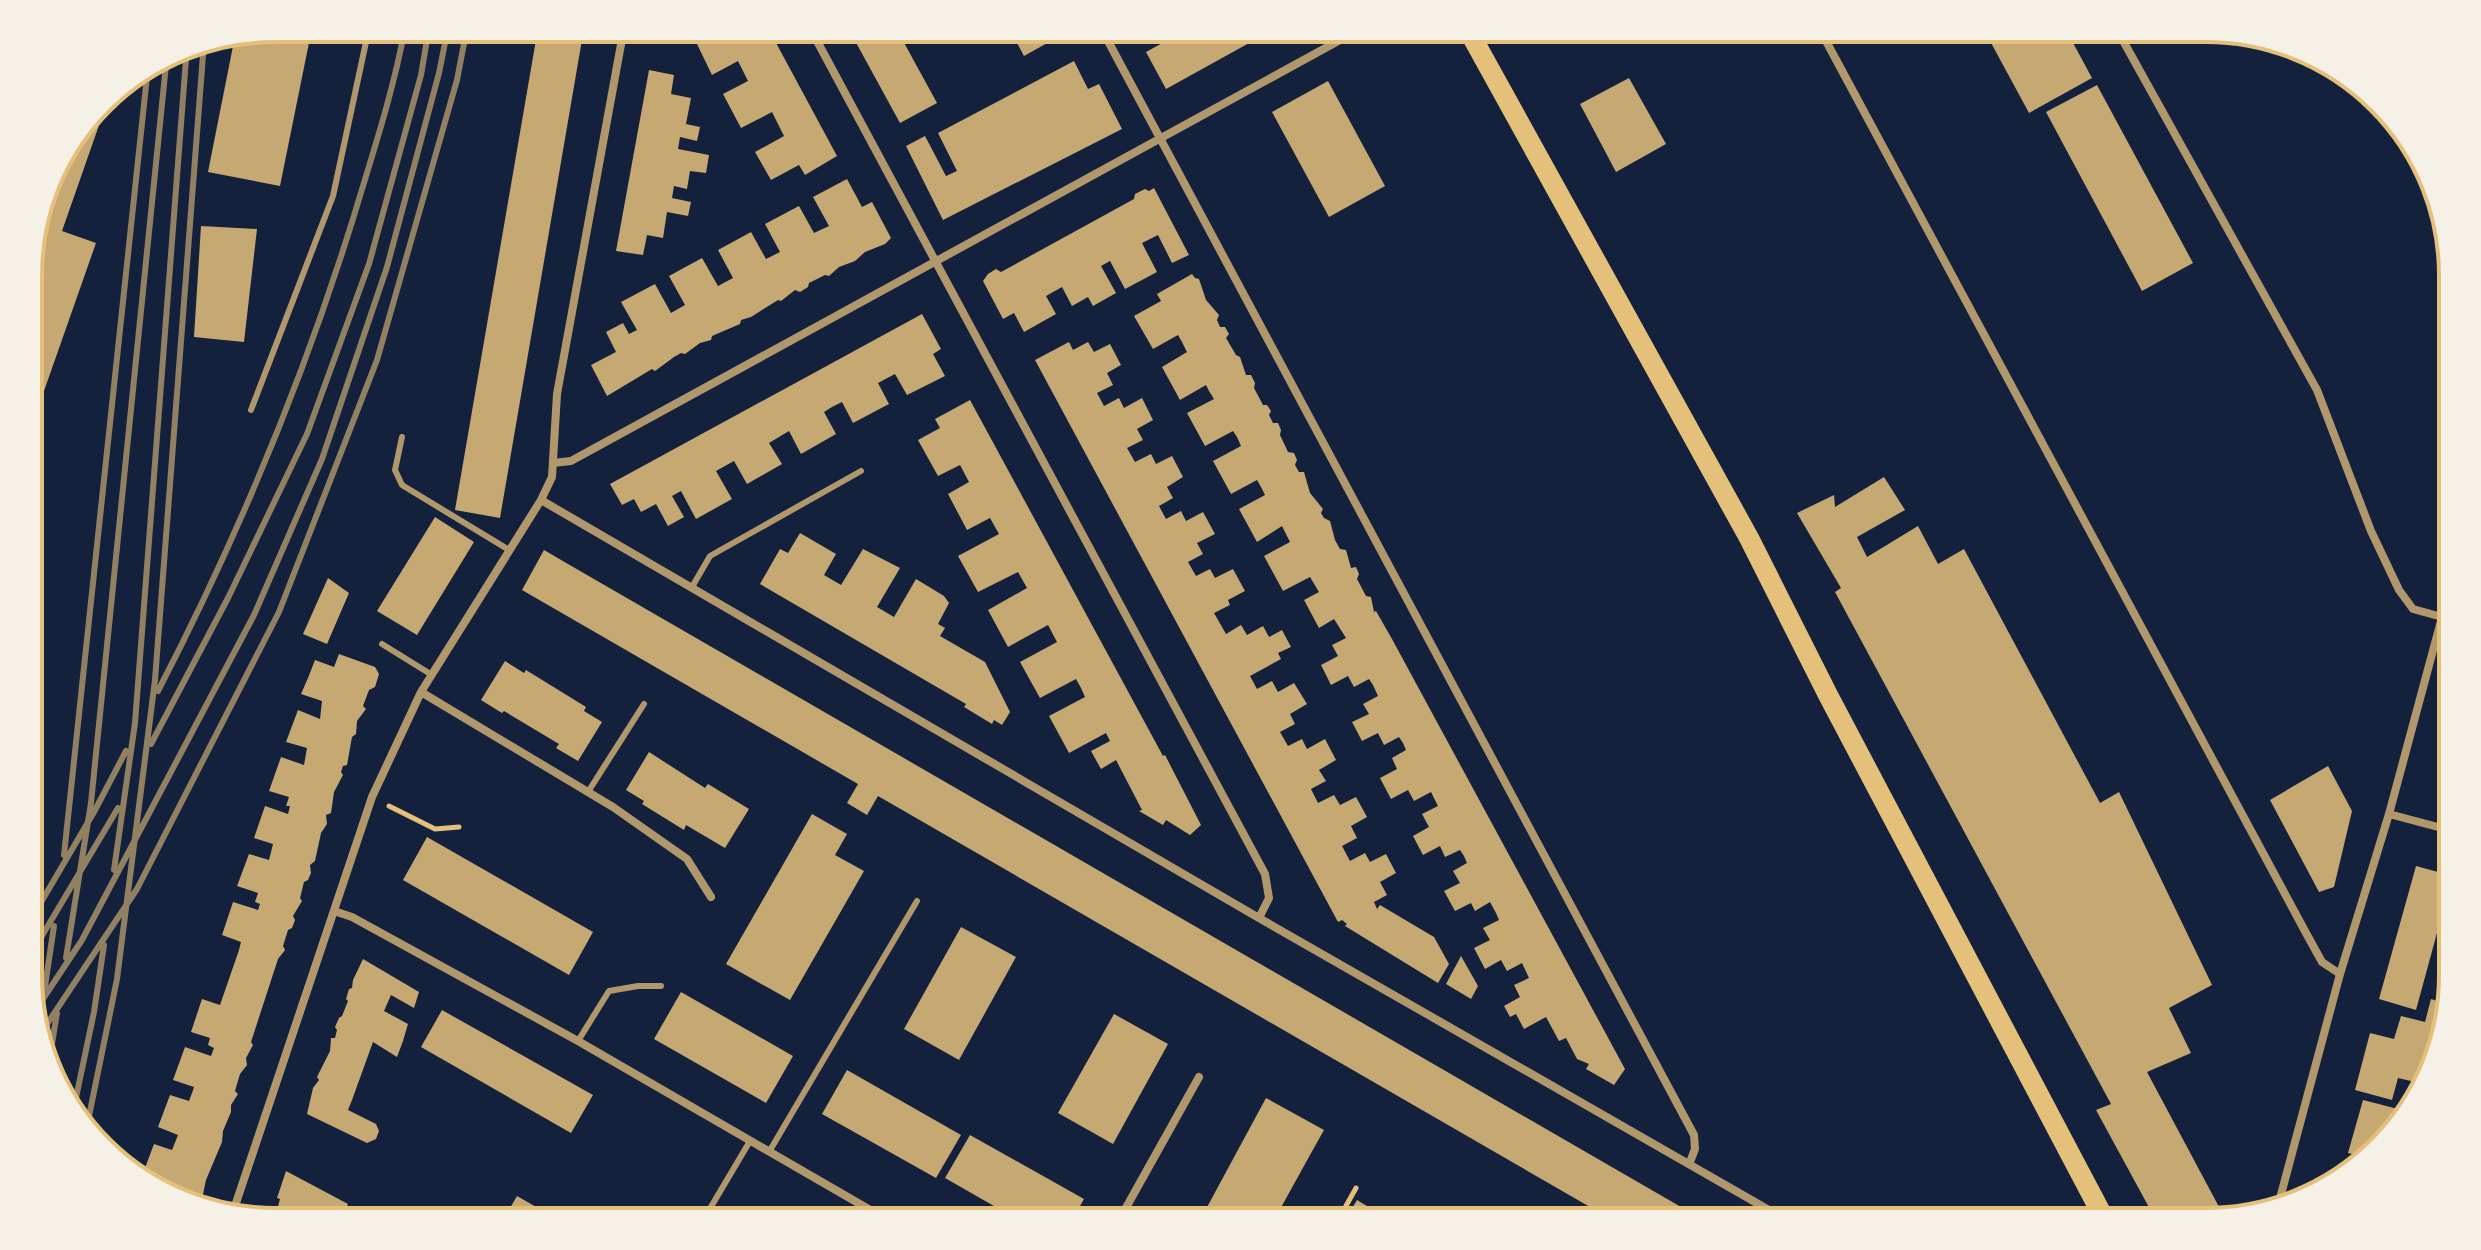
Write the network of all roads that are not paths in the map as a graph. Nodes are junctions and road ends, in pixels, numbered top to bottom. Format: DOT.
graph roads {
  1 [pos="366,42"];
  2 [pos="621,42"];
  3 [pos="818,42"];
  4 [pos="1109,42"];
  5 [pos="1337,42"];
  6 [pos="1475,42"];
  7 [pos="1827,42"];
  8 [pos="2124,42"];
  9 [pos="1161,139"];
  10 [pos="933,261"];
  11 [pos="251,410"];
  12 [pos="402,437"];
  13 [pos="553,463"];
  14 [pos="861,471"];
  15 [pos="541,500"];
  16 [pos="509,550"];
  17 [pos="692,587"];
  18 [pos="2439,616"];
  19 [pos="2439,628"];
  20 [pos="382,644"];
  21 [pos="432,675"];
  22 [pos="421,692"];
  23 [pos="644,704"];
  24 [pos="588,792"];
  25 [pos="2389,814"];
  26 [pos="2439,827"];
  27 [pos="711,897"];
  28 [pos="917,901"];
  29 [pos="334,911"];
  30 [pos="1259,918"];
  31 [pos="2340,974"];
  32 [pos="661,986"];
  33 [pos="578,1041"];
  34 [pos="1199,1077"];
  35 [pos="750,1141"];
  36 [pos="769,1152"];
  37 [pos="1690,1162"];
  38 [pos="2281,1196"];
  39 [pos="236,1204"];
  40 [pos="710,1208"];
  41 [pos="867,1208"];
  42 [pos="1126,1208"];
  43 [pos="1767,1208"];
  44 [pos="2097,1208"];
  1 -- 11 [label="lane"];
  2 -- 13 [label="street"];
  3 -- 10 [label="street"];
  4 -- 9 [label="street"];
  5 -- 9 [label="street"];
  6 -- 44 [label="main road"];
  7 -- 31 [label="street"];
  8 -- 18 [label="street"];
  9 -- 10 [label="street"];
  9 -- 37 [label="street"];
  10 -- 13 [label="street"];
  10 -- 30 [label="street"];
  12 -- 16 [label="lane"];
  13 -- 15 [label="street"];
  14 -- 17 [label="lane"];
  15 -- 16 [label="street"];
  15 -- 17 [label="street"];
  16 -- 21 [label="street"];
  17 -- 30 [label="street"];
  19 -- 25 [label="street"];
  20 -- 21 [label="lane"];
  21 -- 22 [label="street"];
  22 -- 24 [label="street"];
  22 -- 29 [label="street"];
  23 -- 24 [label="lane"];
  24 -- 27 [label="street"];
  25 -- 26 [label="street"];
  25 -- 31 [label="street"];
  28 -- 36 [label="lane"];
  29 -- 33 [label="street"];
  29 -- 39 [label="street"];
  30 -- 37 [label="street"];
  31 -- 38 [label="street"];
  32 -- 33 [label="lane"];
  33 -- 35 [label="street"];
  34 -- 42 [label="street"];
  35 -- 36 [label="street"];
  35 -- 40 [label="lane"];
  36 -- 41 [label="street"];
  37 -- 43 [label="street"];
}
